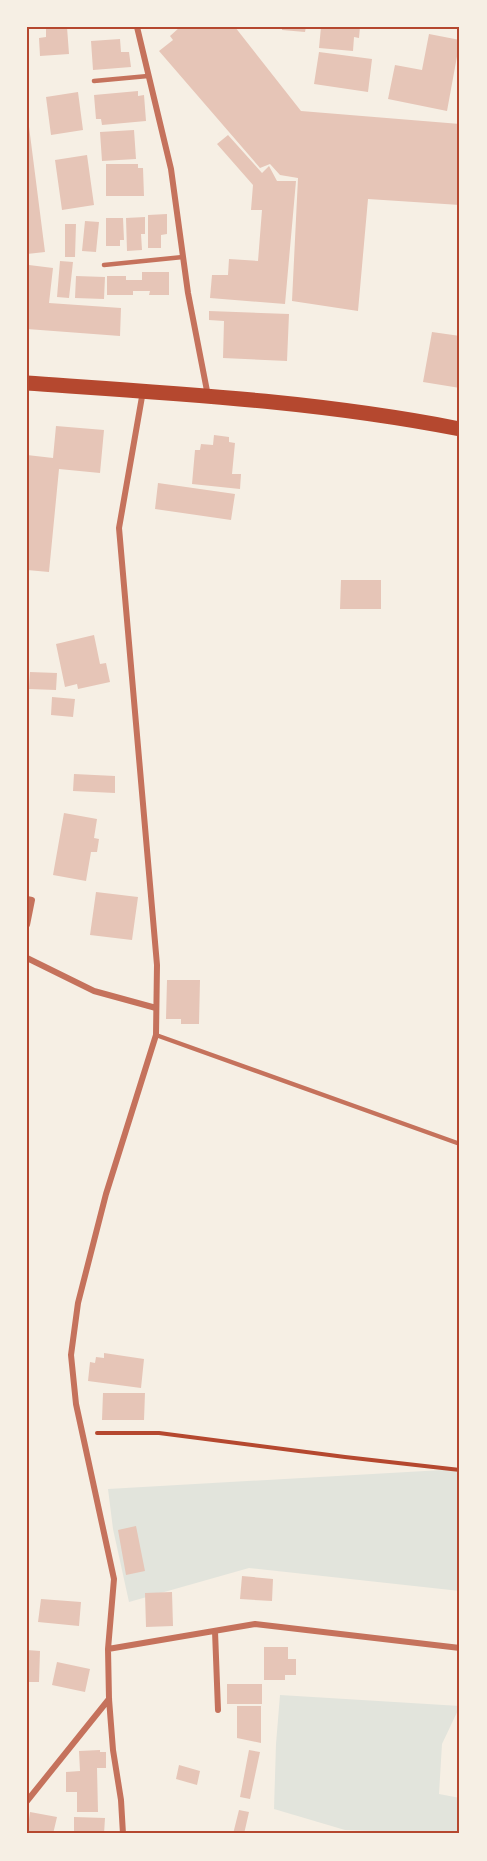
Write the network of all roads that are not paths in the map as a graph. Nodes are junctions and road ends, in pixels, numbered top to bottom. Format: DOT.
graph roads {
  1 [pos="137,27"];
  2 [pos="148,76"];
  3 [pos="94,81"];
  4 [pos="183,257"];
  5 [pos="104,265"];
  6 [pos="27,383"];
  7 [pos="143,391"];
  8 [pos="208,397"];
  9 [pos="460,429"];
  10 [pos="27,899"];
  11 [pos="27,925"];
  12 [pos="27,958"];
  13 [pos="156,1008"];
  14 [pos="156,1035"];
  15 [pos="460,1144"];
  16 [pos="215,1632"];
  17 [pos="460,1648"];
  18 [pos="108,1649"];
  19 [pos="109,1699"];
  20 [pos="218,1710"];
  21 [pos="27,1801"];
  22 [pos="123,1834"];
  1 -- 2 [label="street"];
  2 -- 3 [label="lane"];
  2 -- 4 [label="street"];
  4 -- 5 [label="lane"];
  4 -- 8 [label="street"];
  6 -- 7 [label="main road"];
  7 -- 8 [label="main road"];
  7 -- 13 [label="street"];
  8 -- 9 [label="main road"];
  10 -- 11 [label="street"];
  12 -- 13 [label="street"];
  13 -- 14 [label="street"];
  14 -- 15 [label="lane"];
  14 -- 18 [label="street"];
  16 -- 17 [label="street"];
  16 -- 18 [label="street"];
  16 -- 20 [label="street"];
  18 -- 19 [label="street"];
  19 -- 21 [label="street"];
  19 -- 22 [label="street"];
}
